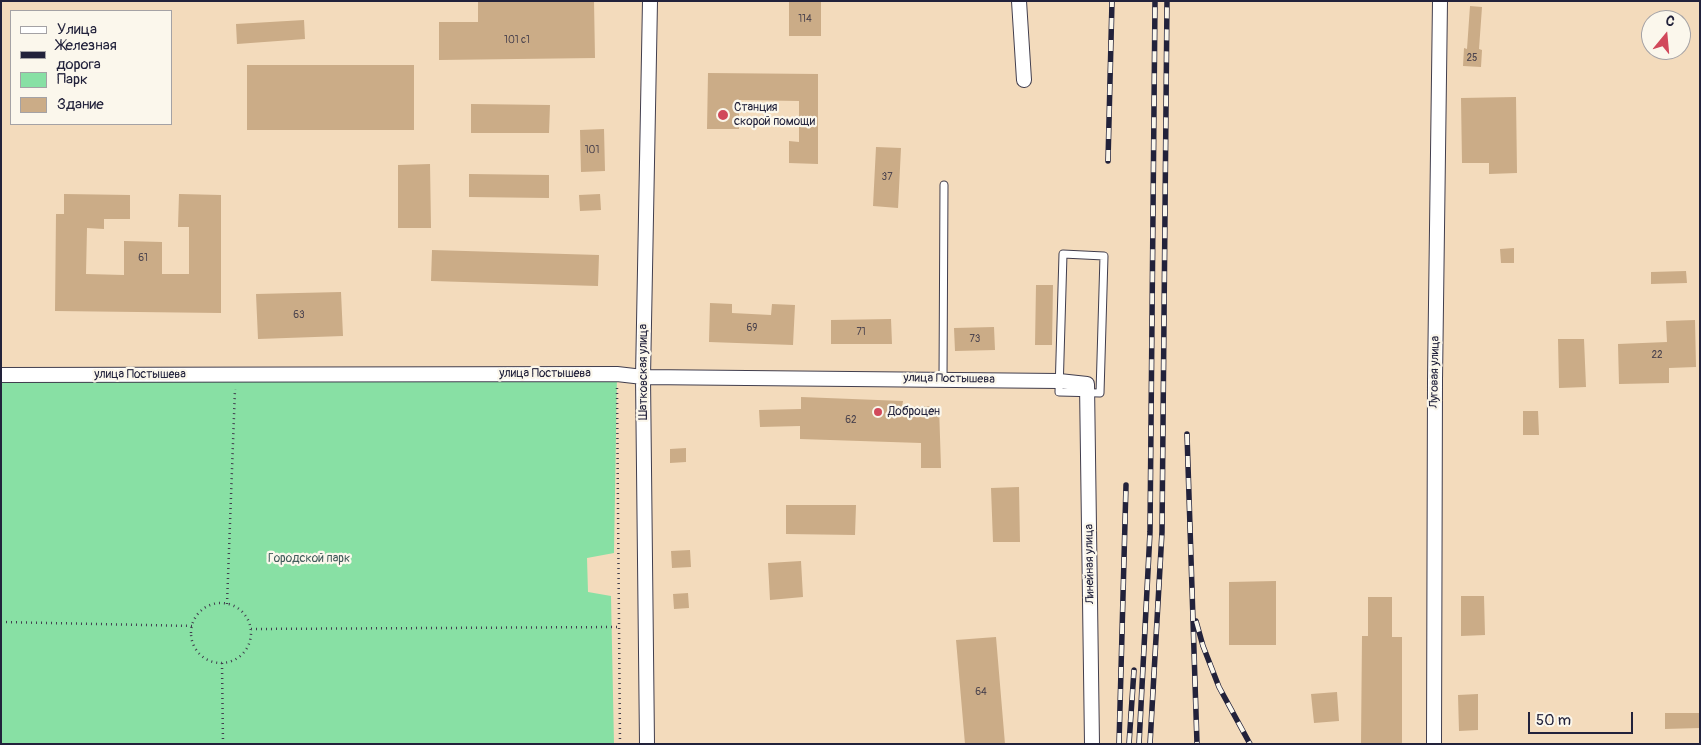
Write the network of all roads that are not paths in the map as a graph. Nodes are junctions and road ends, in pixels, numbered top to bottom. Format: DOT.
graph roads {
  1 [pos="650,1"];
  2 [pos="1018,1"];
  3 [pos="1440,1"];
  4 [pos="1024,80"];
  5 [pos="944,185"];
  6 [pos="1,375"];
  7 [pos="643,377"];
  8 [pos="943,379"];
  9 [pos="1060,381"];
  10 [pos="1087,389"];
  11 [pos="647,744"];
  12 [pos="1092,744"];
  13 [pos="1434,744"];
  1 -- 7 [label="street, Шатковская улица"];
  2 -- 4 [label="street"];
  3 -- 13 [label="street, Луговая улица"];
  5 -- 8 [label="lane"];
  6 -- 7 [label="street, улица Постышева"];
  7 -- 8 [label="street, улица Постышева"];
  7 -- 11 [label="street, Шатковская улица"];
  8 -- 9 [label="street, улица Постышева"];
  9 -- 10 [label="street, улица Постышева"];
  9 -- 10 [label="lane"];
  10 -- 12 [label="street, Линейная улица"];
}
